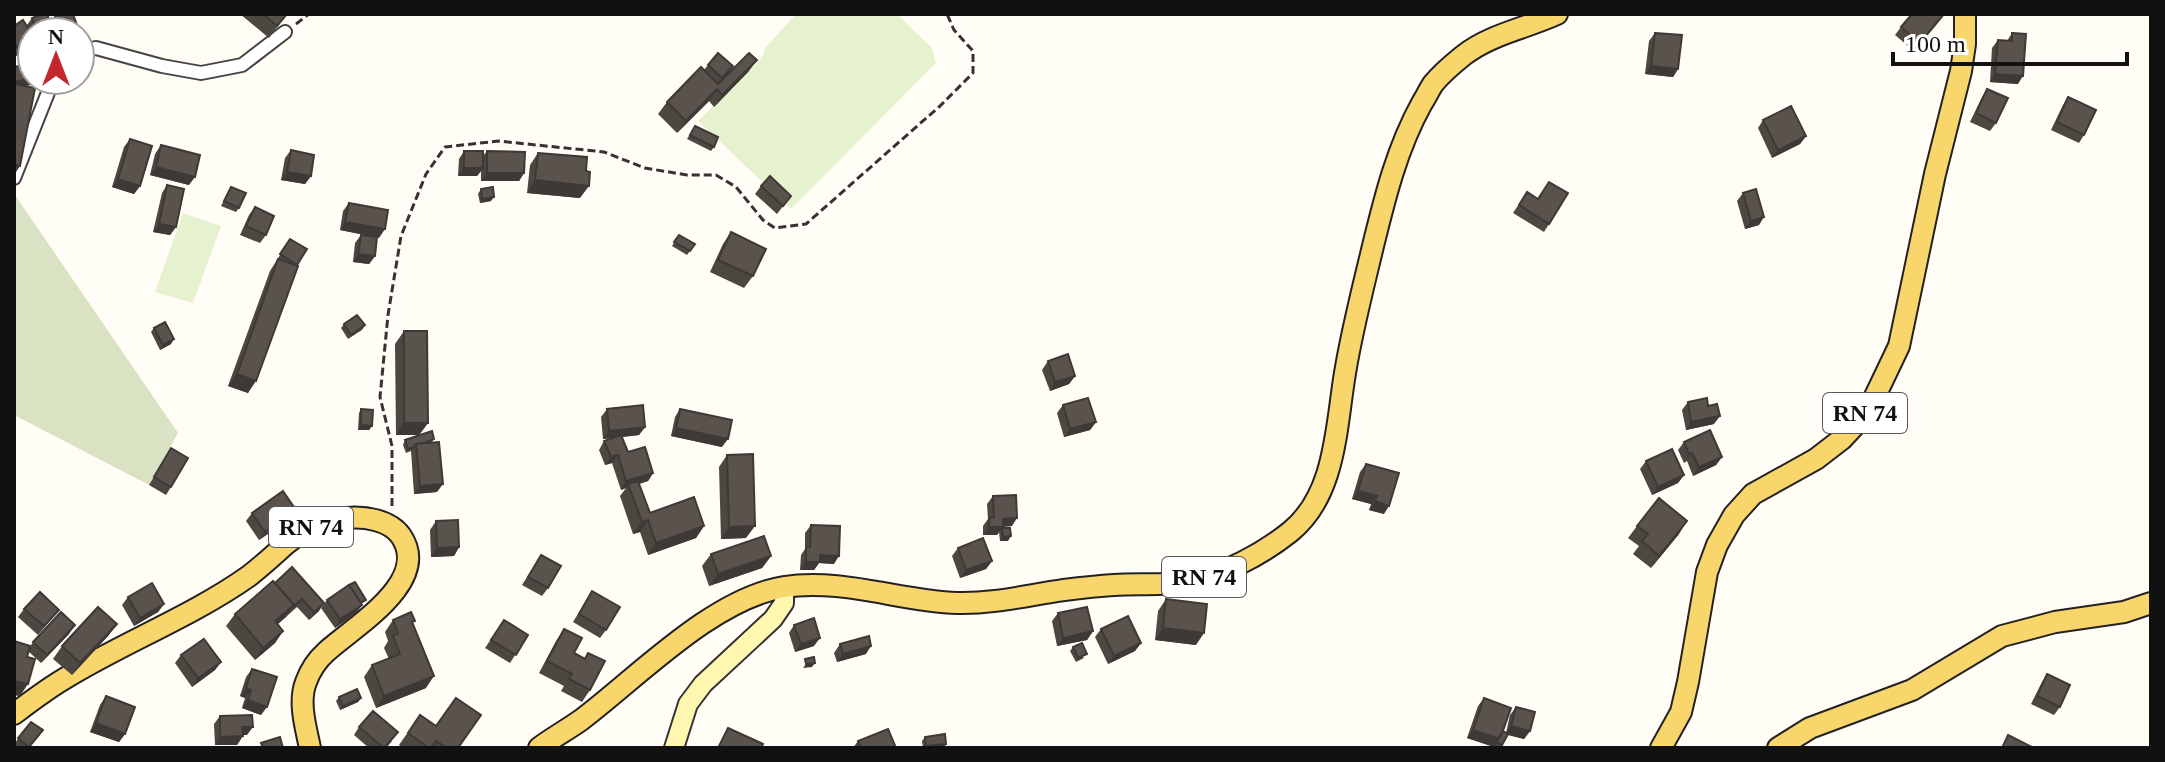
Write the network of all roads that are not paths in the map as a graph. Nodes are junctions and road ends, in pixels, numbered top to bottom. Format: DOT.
graph roads {
  1 [pos="1557,14"];
  2 [pos="1965,14"];
  3 [pos="285,32"];
  4 [pos="96,48"];
  5 [pos="47,96"];
  6 [pos="14,178"];
  7 [pos="784,587"];
  8 [pos="2151,603"];
  9 [pos="14,714"];
  10 [pos="310,748"];
  11 [pos="539,748"];
  12 [pos="674,748"];
  13 [pos="1661,748"];
  14 [pos="1778,748"];
  1 -- 7 [label="main road, RN 74"];
  2 -- 13 [label="main road, RN 74"];
  3 -- 4 [label="street"];
  5 -- 6 [label="street"];
  7 -- 11 [label="main road, RN 74"];
  7 -- 12 [label="street"];
  8 -- 14 [label="main road"];
  9 -- 10 [label="main road, RN 74"];
}
